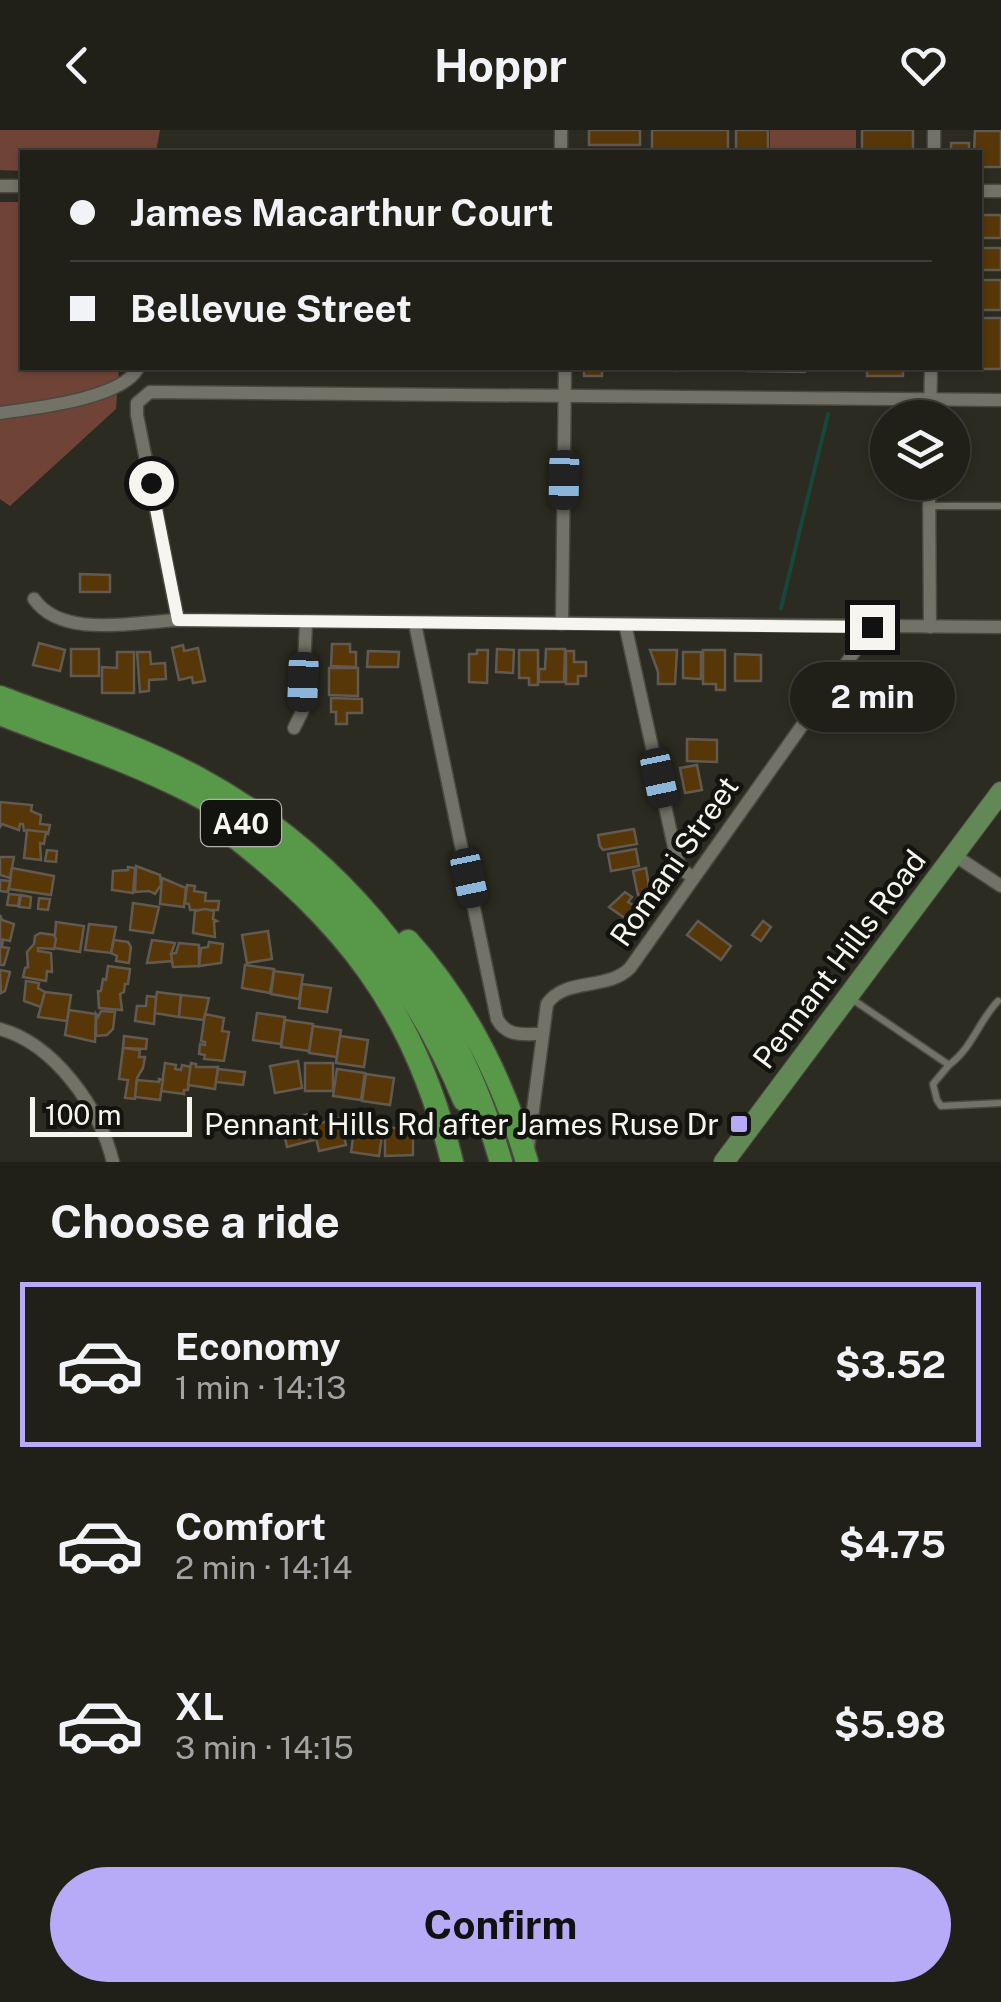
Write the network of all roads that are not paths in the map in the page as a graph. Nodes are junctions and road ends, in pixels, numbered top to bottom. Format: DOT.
graph roads {
  1 [pos="137,370"];
  2 [pos="564,370"];
  3 [pos="931,370"];
  4 [pos="565,395"];
  5 [pos="931,400"];
  6 [pos="970,400"];
  7 [pos="1001,400"];
  8 [pos="0,413"];
  9 [pos="929,500"];
  10 [pos="929,506"];
  11 [pos="1001,506"];
  12 [pos="34,599"];
  13 [pos="178,620"];
  14 [pos="306,623"];
  15 [pos="415,624"];
  16 [pos="562,624"];
  17 [pos="625,624"];
  18 [pos="999,625"];
  19 [pos="872,627"];
  20 [pos="930,627"];
  21 [pos="0,697"];
  22 [pos="0,714"];
  23 [pos="294,728"];
  24 [pos="123,762"];
  25 [pos="1001,792"];
  26 [pos="258,814"];
  27 [pos="954,855"];
  28 [pos="692,876"];
  29 [pos="1001,886"];
  30 [pos="848,996"];
  31 [pos="998,1001"];
  32 [pos="0,1029"];
  33 [pos="540,1034"];
  34 [pos="949,1065"];
  35 [pos="1001,1103"];
  36 [pos="527,1161"];
  37 [pos="114,1162"];
  38 [pos="452,1162"];
  39 [pos="484,1162"];
  40 [pos="501,1162"];
  41 [pos="724,1162"];
  1 -- 8 [label="street"];
  2 -- 4 [label="street"];
  3 -- 5 [label="street"];
  4 -- 5 [label="street"];
  4 -- 13 [label="street"];
  4 -- 16 [label="street"];
  6 -- 7 [label="street"];
  9 -- 10 [label="street"];
  10 -- 11 [label="lane"];
  10 -- 20 [label="street"];
  12 -- 13 [label="street"];
  13 -- 14 [label="street"];
  14 -- 15 [label="street"];
  14 -- 23 [label="street"];
  15 -- 16 [label="street"];
  15 -- 33 [label="street"];
  16 -- 17 [label="street"];
  17 -- 19 [label="street"];
  17 -- 28 [label="street"];
  18 -- 20 [label="street"];
  19 -- 20 [label="street"];
  19 -- 28 [label="street, Romani Street"];
  21 -- 26 [label="highway, A40"];
  22 -- 24 [label="highway, A40"];
  24 -- 38 [label="highway"];
  24 -- 39 [label="highway, A40"];
  25 -- 27 [label="main road, Pennant Hills Road"];
  26 -- 36 [label="highway"];
  26 -- 40 [label="highway, A40"];
  27 -- 29 [label="street"];
  27 -- 30 [label="main road, Pennant Hills Road"];
  28 -- 33 [label="street, Romani Street"];
  30 -- 34 [label="lane"];
  30 -- 41 [label="main road, Pennant Hills Road"];
  31 -- 34 [label="lane"];
  32 -- 37 [label="street"];
  33 -- 36 [label="street, Romani Street"];
  34 -- 35 [label="lane"];
}
